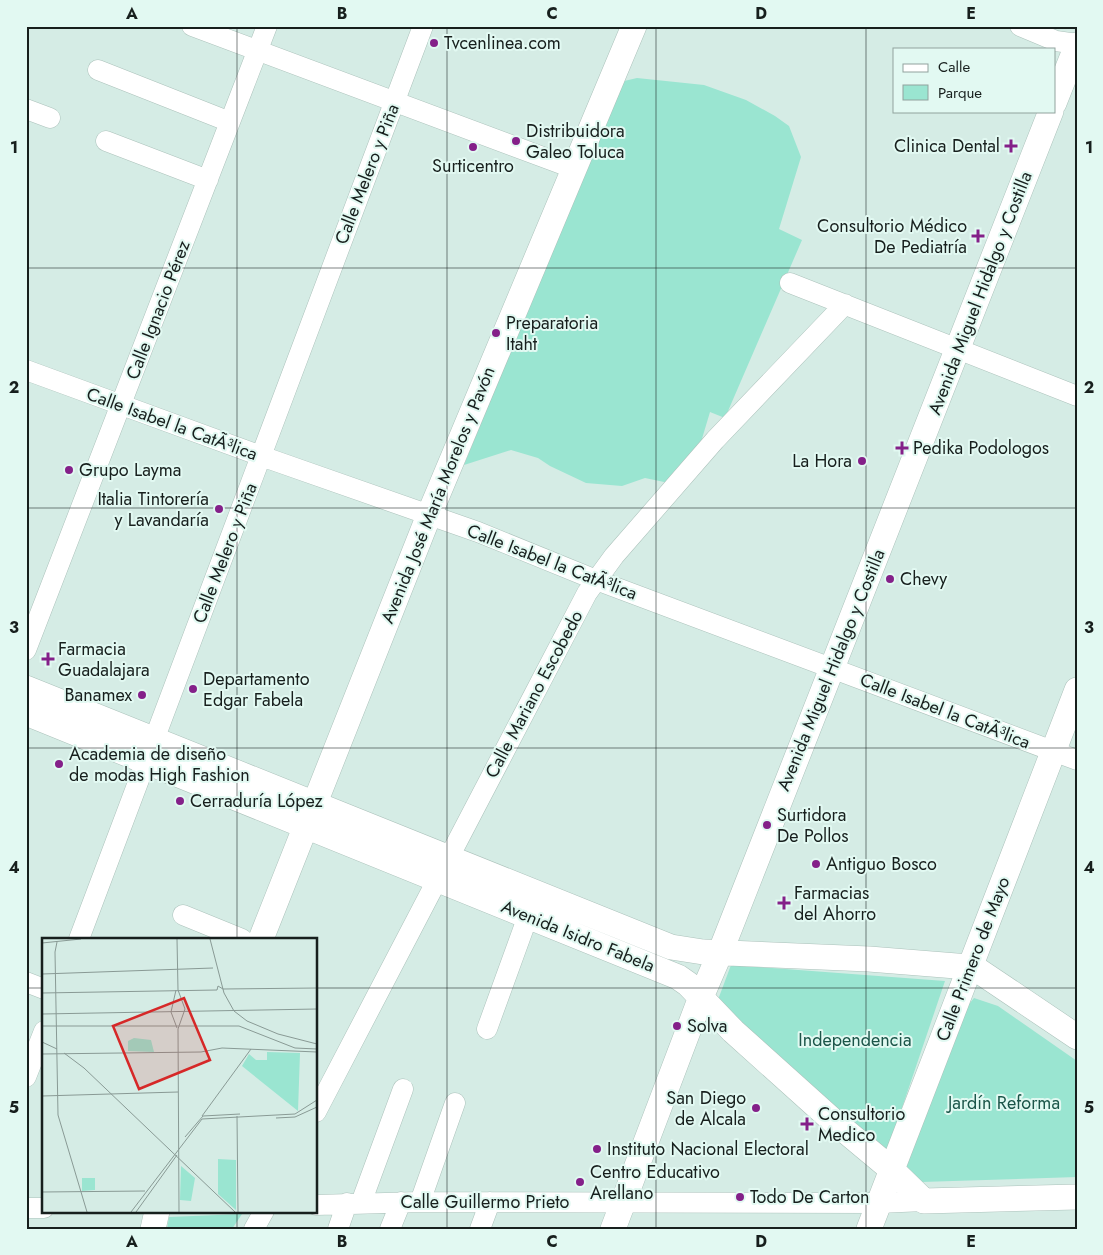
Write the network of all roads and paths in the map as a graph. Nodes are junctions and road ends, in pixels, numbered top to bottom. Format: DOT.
graph roads {
  1 [pos="192,26"];
  2 [pos="267,26"];
  3 [pos="423,26"];
  4 [pos="634,26"];
  5 [pos="1020,26"];
  6 [pos="1077,45"];
  7 [pos="258,50"];
  8 [pos="98,70"];
  9 [pos="1056,98"];
  10 [pos="395,102"];
  11 [pos="26,109"];
  12 [pos="1051,112"];
  13 [pos="50,118"];
  14 [pos="230,122"];
  15 [pos="106,141"];
  16 [pos="575,169"];
  17 [pos="208,180"];
  18 [pos="790,283"];
  19 [pos="845,304"];
  20 [pos="959,349"];
  21 [pos="26,370"];
  22 [pos="1077,396"];
  23 [pos="121,405"];
  24 [pos="260,456"];
  25 [pos="429,516"];
  26 [pos="596,580"];
  27 [pos="26,650"];
  28 [pos="831,668"];
  29 [pos="26,688"];
  30 [pos="1077,690"];
  31 [pos="26,714"];
  32 [pos="150,750"];
  33 [pos="1053,752"];
  34 [pos="1077,760"];
  35 [pos="314,802"];
  36 [pos="305,826"];
  37 [pos="449,857"];
  38 [pos="437,879"];
  39 [pos="183,915"];
  40 [pos="528,916"];
  41 [pos="79,938"];
  42 [pos="240,938"];
  43 [pos="261,938"];
  44 [pos="720,953"];
  45 [pos="969,967"];
  46 [pos="26,982"];
  47 [pos="42,988"];
  48 [pos="701,997"];
  49 [pos="487,1029"];
  50 [pos="42,1036"];
  51 [pos="1077,1037"];
  52 [pos="26,1077"];
  53 [pos="403,1089"];
  54 [pos="455,1103"];
  55 [pos="318,1108"];
  56 [pos="891,1169"];
  57 [pos="1077,1197"];
  58 [pos="924,1201"];
  59 [pos="410,1202"];
  60 [pos="490,1202"];
  61 [pos="624,1202"];
  62 [pos="354,1203"];
  63 [pos="879,1203"];
  64 [pos="318,1205"];
  65 [pos="26,1208"];
  66 [pos="42,1208"];
  67 [pos="157,1212"];
  68 [pos="263,1212"];
  69 [pos="153,1229"];
  70 [pos="254,1229"];
  71 [pos="338,1229"];
  72 [pos="390,1229"];
  73 [pos="480,1229"];
  74 [pos="613,1229"];
  75 [pos="869,1229"];
  1 -- 7 [label="street"];
  2 -- 7 [label="street, Calle Ignacio Pérez"];
  3 -- 10 [label="street, Calle Melero y Piña"];
  4 -- 16 [label="main road, Avenida José María Morelos y Pavón"];
  5 -- 6 [label="street"];
  6 -- 9 [label="main road"];
  7 -- 10 [label="street"];
  7 -- 14 [label="street, Calle Ignacio Pérez"];
  8 -- 14 [label="street"];
  10 -- 16 [label="street"];
  10 -- 24 [label="street, Calle Melero y Piña"];
  11 -- 13 [label="street"];
  12 -- 20 [label="main road, Avenida Miguel Hidalgo y Costilla"];
  14 -- 17 [label="street, Calle Ignacio Pérez"];
  15 -- 17 [label="street"];
  16 -- 25 [label="main road, Avenida José María Morelos y Pavón"];
  17 -- 23 [label="street, Calle Ignacio Pérez"];
  18 -- 19 [label="street"];
  19 -- 20 [label="street"];
  19 -- 26 [label="street, Calle Mariano Escobedo"];
  20 -- 22 [label="street"];
  20 -- 28 [label="main road, Avenida Miguel Hidalgo y Costilla"];
  21 -- 23 [label="street, Calle Isabel la CatÃ³lica"];
  23 -- 24 [label="street, Calle Isabel la CatÃ³lica"];
  23 -- 27 [label="street, Calle Ignacio Pérez"];
  24 -- 25 [label="street, Calle Isabel la CatÃ³lica"];
  24 -- 32 [label="street, Calle Melero y Piña"];
  25 -- 26 [label="street, Calle Isabel la CatÃ³lica"];
  25 -- 35 [label="main road, Avenida José María Morelos y Pavón"];
  26 -- 28 [label="street, Calle Isabel la CatÃ³lica"];
  26 -- 37 [label="street, Calle Mariano Escobedo"];
  28 -- 33 [label="street, Calle Isabel la CatÃ³lica"];
  28 -- 44 [label="main road, Avenida Miguel Hidalgo y Costilla"];
  29 -- 32 [label="main road, Avenida Isidro Fabela"];
  30 -- 33 [label="main road, Calle Primero de Mayo"];
  31 -- 32 [label="main road, Avenida Isidro Fabela"];
  32 -- 35 [label="main road, Avenida Isidro Fabela"];
  32 -- 36 [label="main road, Avenida Isidro Fabela"];
  32 -- 41 [label="street, Calle Melero y Piña"];
  33 -- 34 [label="street, Calle Isabel la CatÃ³lica"];
  33 -- 45 [label="main road, Calle Primero de Mayo"];
  35 -- 36 [label="main road, Avenida José María Morelos y Pavón"];
  35 -- 37 [label="main road, Avenida Isidro Fabela"];
  36 -- 38 [label="main road, Avenida Isidro Fabela"];
  36 -- 43 [label="main road, Avenida José María Morelos y Pavón"];
  37 -- 38 [label="street, Calle Mariano Escobedo"];
  37 -- 44 [label="main road, Avenida Isidro Fabela"];
  38 -- 40 [label="main road, Avenida Isidro Fabela"];
  38 -- 55 [label="street, Calle Mariano Escobedo"];
  39 -- 42 [label="street"];
  40 -- 48 [label="main road, Avenida Isidro Fabela"];
  40 -- 49 [label="street"];
  44 -- 45 [label="main road, Avenida Isidro Fabela"];
  44 -- 48 [label="main road, Avenida Miguel Hidalgo y Costilla"];
  45 -- 51 [label="main road, Avenida Isidro Fabela"];
  45 -- 56 [label="main road, Calle Primero de Mayo"];
  46 -- 47 [label="street"];
  48 -- 56 [label="main road, Avenida Isidro Fabela"];
  48 -- 61 [label="main road, Avenida Miguel Hidalgo y Costilla"];
  50 -- 52 [label="street"];
  53 -- 62 [label="street"];
  54 -- 59 [label="street"];
  56 -- 58 [label="main road, Avenida Isidro Fabela"];
  56 -- 63 [label="main road, Calle Primero de Mayo"];
  57 -- 58 [label="main road"];
  58 -- 63 [label="street, Calle Guillermo Prieto"];
  59 -- 60 [label="street, Calle Guillermo Prieto"];
  59 -- 62 [label="street, Calle Guillermo Prieto"];
  59 -- 72 [label="street"];
  60 -- 61 [label="street, Calle Guillermo Prieto"];
  60 -- 73 [label="street"];
  61 -- 63 [label="street, Calle Guillermo Prieto"];
  61 -- 74 [label="main road, Avenida Miguel Hidalgo y Costilla"];
  62 -- 64 [label="street, Calle Guillermo Prieto"];
  62 -- 71 [label="street"];
  63 -- 75 [label="main road, Calle Primero de Mayo"];
  65 -- 66 [label="street"];
  67 -- 69 [label="main road"];
  68 -- 70 [label="street"];
}
